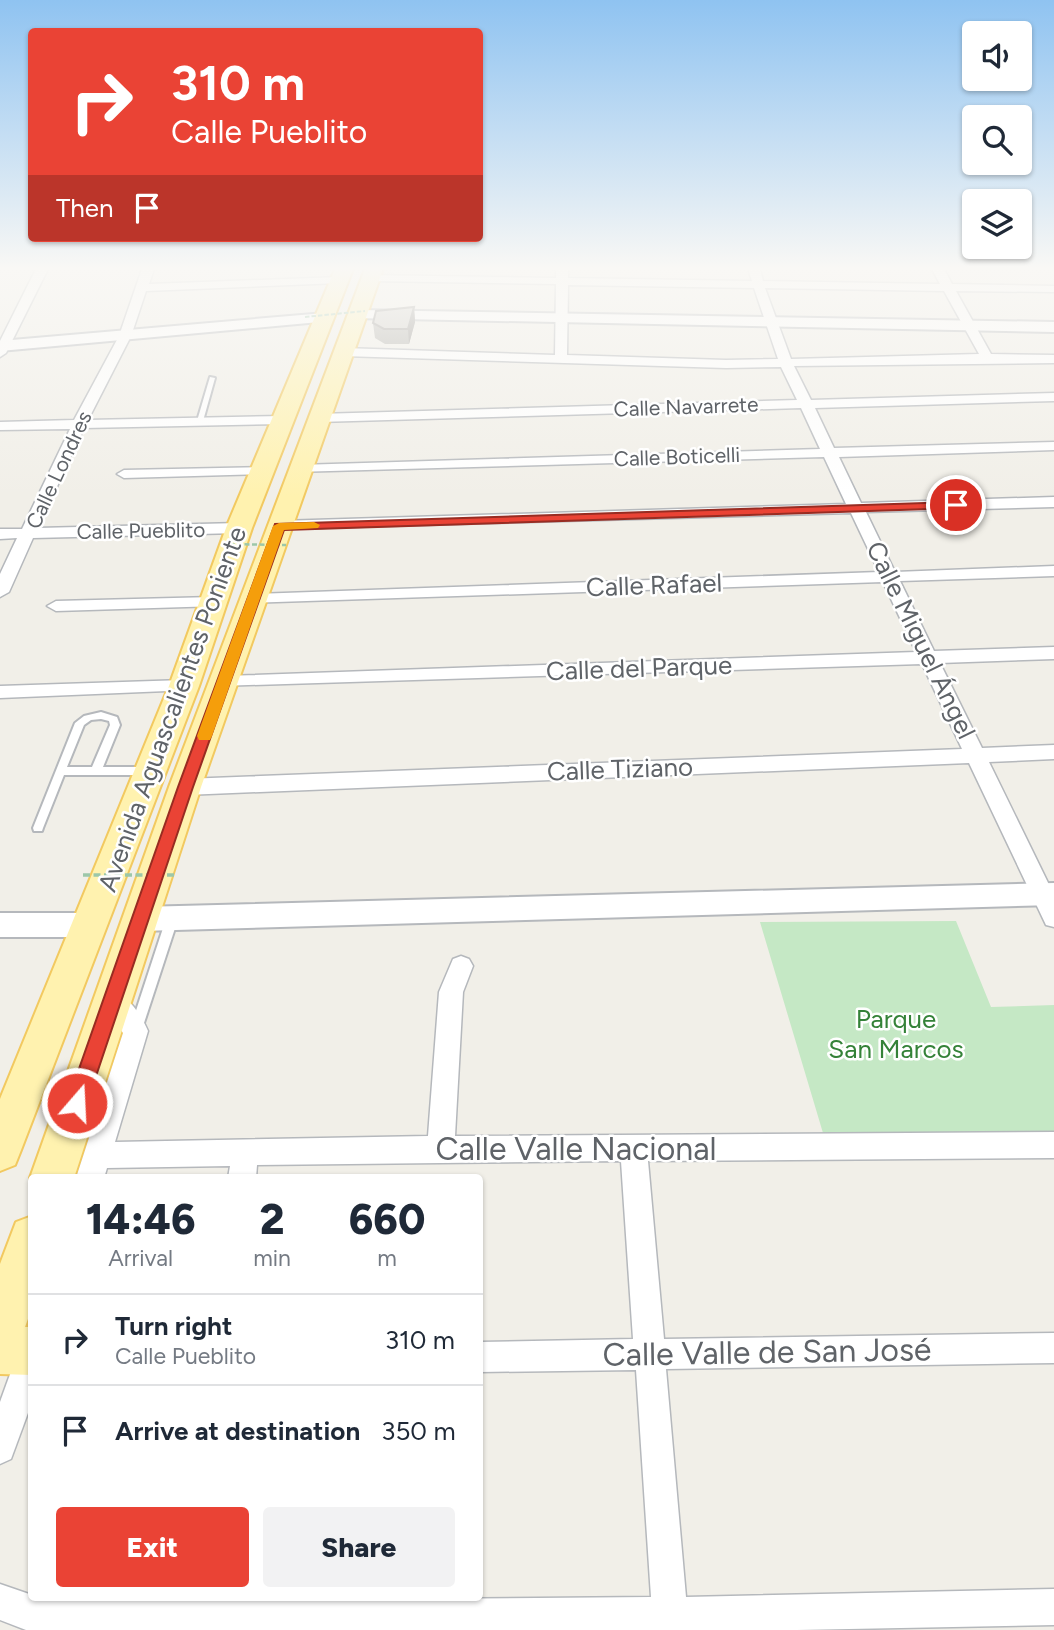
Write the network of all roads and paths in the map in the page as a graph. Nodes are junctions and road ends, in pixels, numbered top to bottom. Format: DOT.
graph roads {
  1 [pos="29,345"];
  2 [pos="120,345"];
  3 [pos="307,345"];
  4 [pos="346,345"];
  5 [pos="561,345"];
  6 [pos="779,345"];
  7 [pos="980,345"];
  8 [pos="1,348"];
  9 [pos="343,352"];
  10 [pos="561,357"];
  11 [pos="987,358"];
  12 [pos="1054,359"];
  13 [pos="786,363"];
  14 [pos="212,379"];
  15 [pos="1054,397"];
  16 [pos="806,403"];
  17 [pos="318,418"];
  18 [pos="283,420"];
  19 [pos="200,422"];
  20 [pos="79,424"];
  21 [pos="0,426"];
  22 [pos="1054,446"];
  23 [pos="831,452"];
  24 [pos="299,469"];
  25 [pos="263,471"];
  26 [pos="124,474"];
  27 [pos="1054,502"];
  28 [pos="858,508"];
  29 [pos="0,534"];
  30 [pos="29,534"];
  31 [pos="230,536"];
  32 [pos="283,536"];
  33 [pos="1054,571"];
  34 [pos="891,577"];
  35 [pos="0,592"];
  36 [pos="255,599"];
  37 [pos="212,602"];
  38 [pos="55,606"];
  39 [pos="1054,653"];
  40 [pos="929,657"];
  41 [pos="225,682"];
  42 [pos="184,686"];
  43 [pos="0,692"];
  44 [pos="1054,752"];
  45 [pos="976,755"];
  46 [pos="60,771"];
  47 [pos="96,771"];
  48 [pos="151,771"];
  49 [pos="185,787"];
  50 [pos="38,828"];
  51 [pos="83,875"];
  52 [pos="177,875"];
  53 [pos="1050,902"];
  54 [pos="156,919"];
  55 [pos="0,925"];
  56 [pos="91,925"];
  57 [pos="461,966"];
  58 [pos="124,1016"];
  59 [pos="1054,1145"];
  60 [pos="441,1149"];
  61 [pos="634,1149"];
  62 [pos="0,1150"];
  63 [pos="244,1165"];
  64 [pos="94,1166"];
  65 [pos="54,1174"];
  66 [pos="28,1250"];
  67 [pos="0,1331"];
  68 [pos="1054,1348"];
  69 [pos="0,1350"];
  70 [pos="28,1353"];
  71 [pos="649,1354"];
  72 [pos="483,1357"];
  73 [pos="28,1365"];
  74 [pos="0,1448"];
  75 [pos="0,1602"];
  76 [pos="1054,1607"];
  77 [pos="169,1615"];
  78 [pos="671,1622"];
  1 -- 8 [label="street"];
  2 -- 20 [label="street, Calle Londres"];
  3 -- 18 [label="main road, Avenida Aguascalientes Poniente"];
  4 -- 9 [label="main road, Avenida Aguascalientes Poniente"];
  5 -- 10 [label="street"];
  6 -- 13 [label="street, Calle Miguel Ángel"];
  7 -- 11 [label="street"];
  9 -- 10 [label="street"];
  9 -- 17 [label="main road, Avenida Aguascalientes Poniente"];
  10 -- 13 [label="street"];
  11 -- 12 [label="street"];
  11 -- 13 [label="street"];
  13 -- 16 [label="street, Calle Miguel Ángel"];
  14 -- 19 [label="lane"];
  15 -- 16 [label="street, Calle Navarrete"];
  16 -- 17 [label="street, Calle Navarrete"];
  16 -- 23 [label="street, Calle Miguel Ángel"];
  17 -- 24 [label="main road, Avenida Aguascalientes Poniente"];
  18 -- 19 [label="street"];
  18 -- 25 [label="main road, Avenida Aguascalientes Poniente"];
  19 -- 20 [label="street"];
  20 -- 21 [label="street"];
  20 -- 30 [label="street, Calle Londres"];
  22 -- 23 [label="street, Calle Boticelli"];
  23 -- 24 [label="street, Calle Boticelli"];
  23 -- 28 [label="street, Calle Miguel Ángel"];
  24 -- 32 [label="main road, Avenida Aguascalientes Poniente"];
  25 -- 26 [label="street"];
  25 -- 31 [label="main road, Avenida Aguascalientes Poniente"];
  27 -- 28 [label="street"];
  28 -- 32 [label="street"];
  28 -- 34 [label="street, Calle Miguel Ángel"];
  29 -- 30 [label="street, Calle Pueblito"];
  30 -- 31 [label="street, Calle Pueblito"];
  30 -- 35 [label="street, Calle Londres"];
  31 -- 32 [label="path, bridge"];
  31 -- 37 [label="main road, Avenida Aguascalientes Poniente"];
  32 -- 36 [label="main road, Avenida Aguascalientes Poniente"];
  33 -- 34 [label="street, Calle Rafael"];
  34 -- 36 [label="street, Calle Rafael"];
  34 -- 40 [label="street, Calle Miguel Ángel"];
  36 -- 41 [label="main road, Avenida Aguascalientes Poniente"];
  37 -- 38 [label="street"];
  37 -- 42 [label="main road, Avenida Aguascalientes Poniente"];
  39 -- 40 [label="street, Calle del Parque"];
  40 -- 41 [label="street, Calle del Parque"];
  40 -- 45 [label="street, Calle Miguel Ángel"];
  41 -- 49 [label="main road, Avenida Aguascalientes Poniente"];
  42 -- 43 [label="street"];
  42 -- 48 [label="main road, Avenida Aguascalientes Poniente"];
  44 -- 45 [label="street, Calle Tiziano"];
  45 -- 49 [label="street, Calle Tiziano"];
  45 -- 53 [label="street, Calle Miguel Ángel"];
  46 -- 47 [label="lane"];
  46 -- 47 [label="lane"];
  46 -- 50 [label="lane"];
  47 -- 48 [label="lane"];
  48 -- 56 [label="main road, Avenida Aguascalientes Poniente"];
  49 -- 54 [label="main road, Avenida Aguascalientes Poniente"];
  51 -- 52 [label="path, bridge"];
  53 -- 54 [label="street"];
  54 -- 58 [label="main road, Avenida Aguascalientes Poniente"];
  55 -- 56 [label="street"];
  56 -- 62 [label="main road, Avenida Aguascalientes Poniente"];
  57 -- 60 [label="street"];
  58 -- 64 [label="street, Avenida Aguascalientes Poniente"];
  58 -- 65 [label="main road, Avenida Aguascalientes Poniente"];
  59 -- 61 [label="street, Calle Valle Nacional"];
  60 -- 61 [label="street, Calle Valle Nacional"];
  60 -- 63 [label="street, Calle Valle Nacional"];
  61 -- 71 [label="street"];
  63 -- 64 [label="street, Calle Valle Nacional"];
  66 -- 67 [label="main road"];
  68 -- 71 [label="street, Calle Valle de San José"];
  69 -- 70 [label="main road"];
  71 -- 72 [label="street, Calle Valle de San José"];
  71 -- 78 [label="street"];
  73 -- 74 [label="street"];
  75 -- 77 [label="street"];
  76 -- 78 [label="street"];
  77 -- 78 [label="street"];
}
